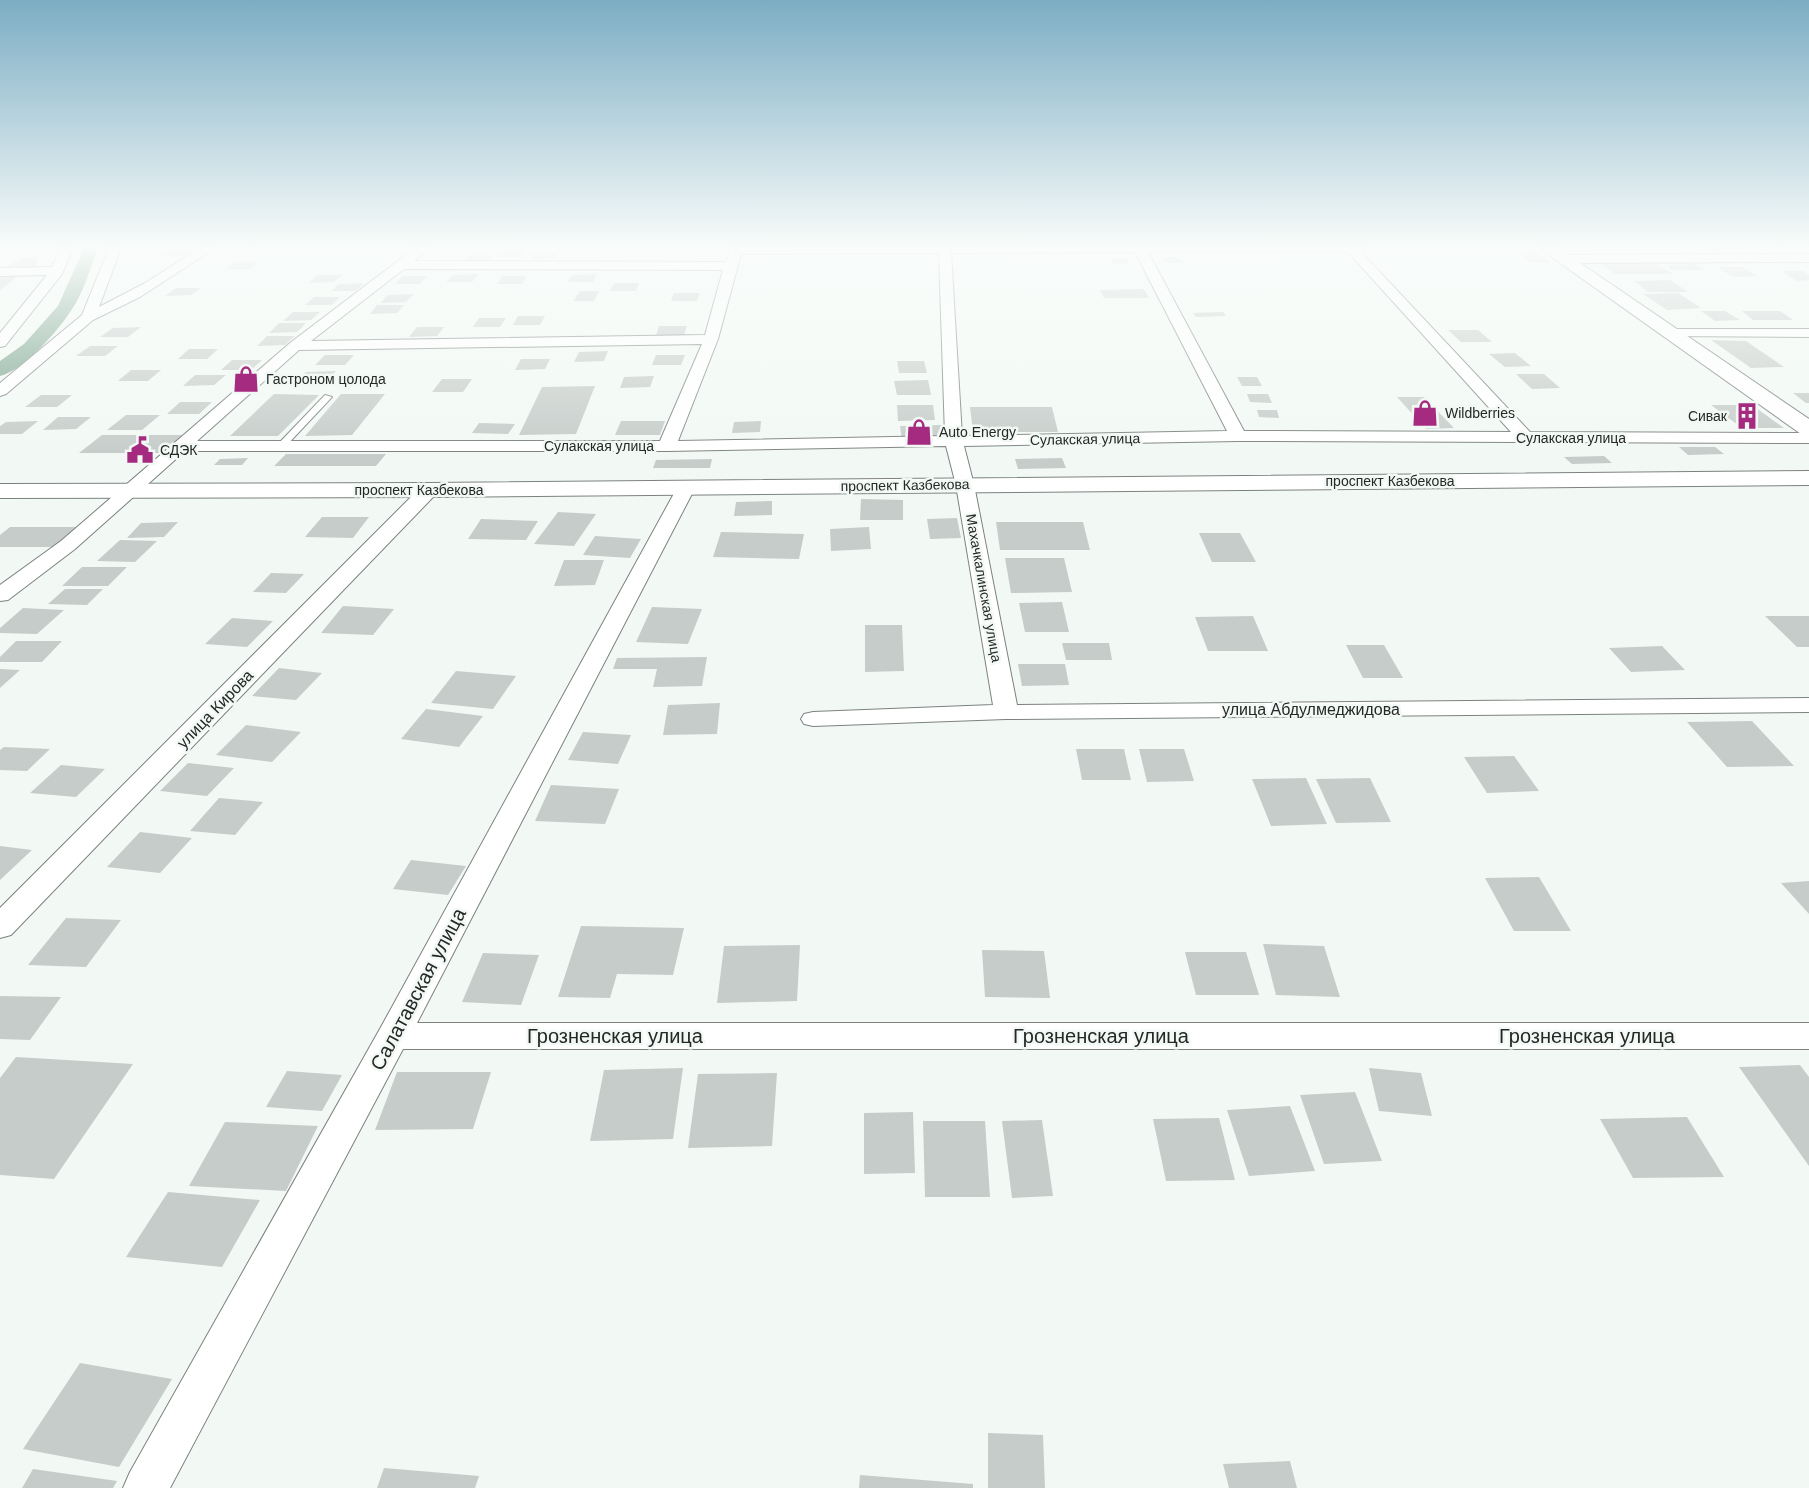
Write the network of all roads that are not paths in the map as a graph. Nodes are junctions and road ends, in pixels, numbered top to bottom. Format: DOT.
graph roads {
  1 [pos="20,317"];
  2 [pos="88,317"];
  3 [pos="333,317"];
  4 [pos="717,317"];
  5 [pos="948,317"];
  6 [pos="1175,317"];
  7 [pos="1414,317"];
  8 [pos="1648,317"];
  9 [pos="1671,333"];
  10 [pos="1809,333"];
  11 [pos="711,339"];
  12 [pos="0,343"];
  13 [pos="295,346"];
  14 [pos="0,391"];
  15 [pos="328,397"];
  16 [pos="1809,429"];
  17 [pos="1238,436"];
  18 [pos="1809,438"];
  19 [pos="1527,439"];
  20 [pos="954,442"];
  21 [pos="282,445"];
  22 [pos="180,446"];
  23 [pos="667,446"];
  24 [pos="1804,476"];
  25 [pos="964,481"];
  26 [pos="0,484"];
  27 [pos="134,487"];
  28 [pos="686,488"];
  29 [pos="429,490"];
  30 [pos="0,491"];
  31 [pos="0,595"];
  32 [pos="1809,705"];
  33 [pos="1006,712"];
  34 [pos="813,718"];
  35 [pos="0,927"];
  36 [pos="393,1036"];
  37 [pos="1809,1036"];
  38 [pos="146,1488"];
  1 -- 12 [label="street"];
  2 -- 14 [label="street"];
  3 -- 13 [label="street"];
  4 -- 11 [label="street"];
  5 -- 20 [label="street, Махачкалинская улица"];
  6 -- 17 [label="street"];
  7 -- 19 [label="street"];
  8 -- 9 [label="main road"];
  9 -- 10 [label="street"];
  9 -- 16 [label="main road"];
  11 -- 13 [label="street"];
  11 -- 23 [label="street"];
  13 -- 22 [label="street"];
  15 -- 21 [label="lane"];
  17 -- 19 [label="street, Сулакская улица"];
  17 -- 20 [label="street, Сулакская улица"];
  18 -- 19 [label="street, Сулакская улица"];
  20 -- 23 [label="street, Сулакская улица"];
  20 -- 25 [label="street, Махачкалинская улица"];
  21 -- 22 [label="street, Сулакская улица"];
  21 -- 23 [label="street, Сулакская улица"];
  22 -- 27 [label="street"];
  24 -- 25 [label="main road, проспект Казбекова"];
  25 -- 27 [label="main road, проспект Казбекова"];
  25 -- 28 [label="main road, проспект Казбекова"];
  25 -- 33 [label="street, Махачкалинская улица"];
  26 -- 27 [label="main road, проспект Казбекова"];
  27 -- 29 [label="main road, проспект Казбекова"];
  27 -- 30 [label="main road, проспект Казбекова"];
  27 -- 31 [label="street"];
  28 -- 29 [label="main road, проспект Казбекова"];
  28 -- 36 [label="street, Салатавская улица"];
  29 -- 35 [label="street, улица Кирова"];
  32 -- 33 [label="street, улица Абдулмеджидова"];
  33 -- 34 [label="street, улица Абдулмеджидова"];
  36 -- 37 [label="street, Грозненская улица"];
  36 -- 38 [label="street, Салатавская улица"];
}
